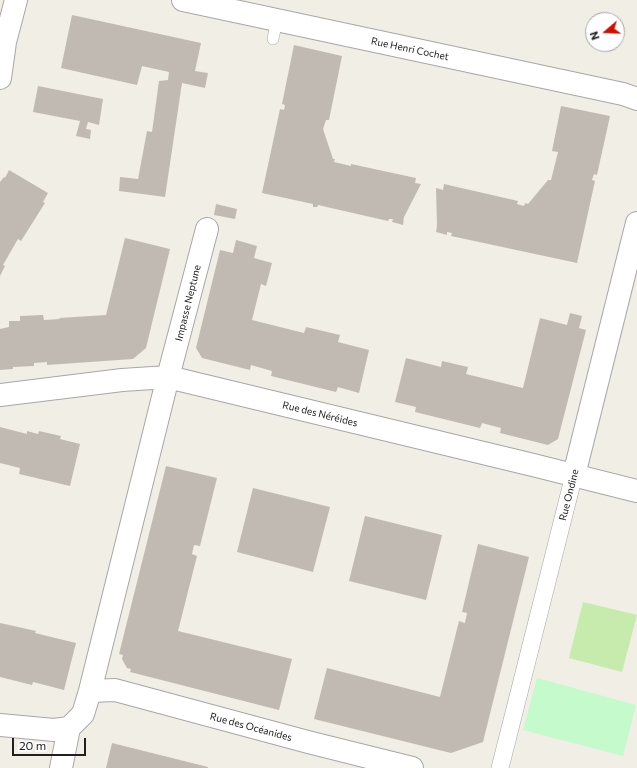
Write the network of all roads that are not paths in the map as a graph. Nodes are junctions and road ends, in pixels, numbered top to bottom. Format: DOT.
graph roads {
  1 [pos="16,0"];
  2 [pos="183,0"];
  3 [pos="2,40"];
  4 [pos="0,78"];
  5 [pos="637,99"];
  6 [pos="637,223"];
  7 [pos="207,229"];
  8 [pos="168,377"];
  9 [pos="0,395"];
  10 [pos="574,475"];
  11 [pos="637,491"];
  12 [pos="90,691"];
  13 [pos="0,725"];
  14 [pos="69,728"];
  15 [pos="61,768"];
  16 [pos="412,768"];
  17 [pos="500,768"];
  1 -- 3 [label="street"];
  2 -- 5 [label="street, Rue Henri Cochet"];
  3 -- 4 [label="street"];
  6 -- 10 [label="street, Rue Ondine"];
  7 -- 8 [label="street, Impasse Neptune"];
  8 -- 9 [label="street, Rue des Néréides"];
  8 -- 10 [label="street, Rue des Néréides"];
  8 -- 12 [label="street"];
  10 -- 11 [label="street, Rue des Néréides"];
  10 -- 17 [label="street, Rue Ondine"];
  12 -- 14 [label="street"];
  12 -- 16 [label="street, Rue des Océanides"];
  13 -- 14 [label="street"];
  14 -- 15 [label="street"];
}
